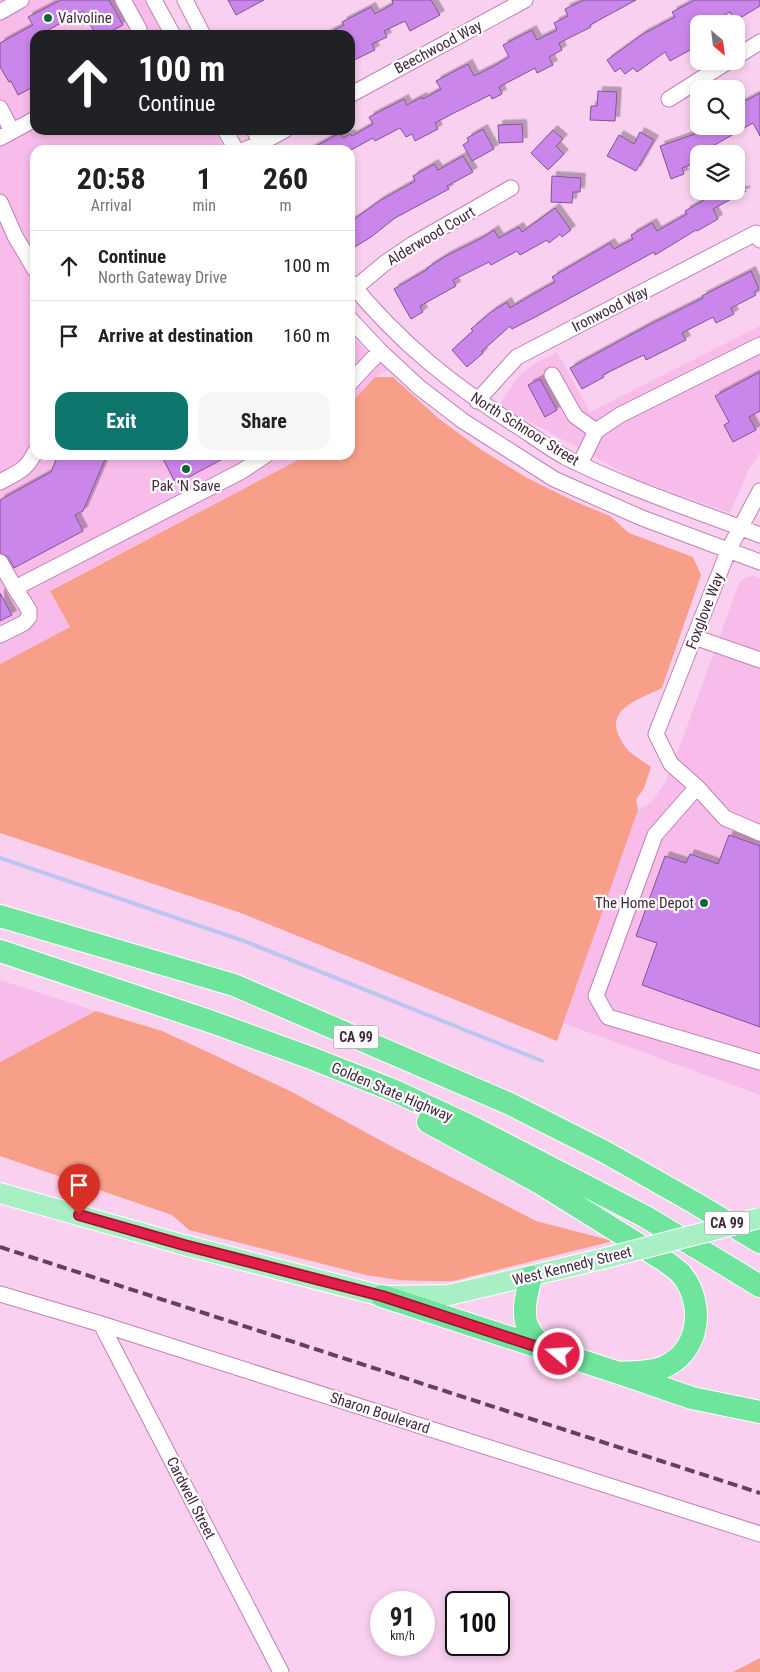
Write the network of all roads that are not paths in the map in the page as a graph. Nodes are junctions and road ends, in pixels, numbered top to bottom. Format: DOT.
graph roads {
  1 [pos="21,0"];
  2 [pos="123,0"];
  3 [pos="154,0"];
  4 [pos="184,0"];
  5 [pos="525,0"];
  6 [pos="0,12"];
  7 [pos="140,30"];
  8 [pos="170,30"];
  9 [pos="200,30"];
  10 [pos="760,42"];
  11 [pos="745,51"];
  12 [pos="715,70"];
  13 [pos="355,92"];
  14 [pos="669,99"];
  15 [pos="0,108"];
  16 [pos="30,122"];
  17 [pos="6,135"];
  18 [pos="274,135"];
  19 [pos="260,141"];
  20 [pos="511,188"];
  21 [pos="0,202"];
  22 [pos="758,236"];
  23 [pos="30,261"];
  24 [pos="355,283"];
  25 [pos="355,288"];
  26 [pos="355,324"];
  27 [pos="760,345"];
  28 [pos="380,351"];
  29 [pos="552,375"];
  30 [pos="355,378"];
  31 [pos="477,401"];
  32 [pos="596,431"];
  33 [pos="31,460"];
  34 [pos="258,460"];
  35 [pos="580,464"];
  36 [pos="0,482"];
  37 [pos="760,491"];
  38 [pos="739,527"];
  39 [pos="760,535"];
  40 [pos="729,550"];
  41 [pos="0,562"];
  42 [pos="760,562"];
  43 [pos="16,588"];
  44 [pos="0,635"];
  45 [pos="694,637"];
  46 [pos="760,660"];
  47 [pos="696,787"];
  48 [pos="760,833"];
  49 [pos="0,916"];
  50 [pos="0,951"];
  51 [pos="311,1058"];
  52 [pos="760,1062"];
  53 [pos="0,1193"];
  54 [pos="695,1203"];
  55 [pos="760,1218"];
  56 [pos="760,1234"];
  57 [pos="760,1242"];
  58 [pos="530,1276"];
  59 [pos="760,1286"];
  60 [pos="0,1294"];
  61 [pos="382,1296"];
  62 [pos="101,1324"];
  63 [pos="546,1350"];
  64 [pos="619,1373"];
  65 [pos="760,1412"];
  66 [pos="760,1534"];
  67 [pos="281,1672"];
  1 -- 6 [label="street"];
  2 -- 7 [label="street"];
  3 -- 8 [label="street"];
  4 -- 9 [label="street"];
  5 -- 13 [label="street, Beechwood Way"];
  10 -- 11 [label="street"];
  12 -- 14 [label="street"];
  15 -- 17 [label="street"];
  16 -- 17 [label="street"];
  18 -- 19 [label="street"];
  20 -- 24 [label="street, Alderwood Court"];
  21 -- 23 [label="street"];
  22 -- 31 [label="street, Ironwood Way"];
  25 -- 31 [label="street, North Schnoor Street"];
  26 -- 28 [label="street, North Schnoor Street"];
  27 -- 32 [label="street"];
  28 -- 30 [label="street"];
  28 -- 40 [label="street, North Schnoor Street"];
  29 -- 32 [label="street"];
  31 -- 35 [label="street, North Schnoor Street"];
  32 -- 35 [label="street"];
  33 -- 36 [label="street"];
  34 -- 43 [label="street"];
  35 -- 38 [label="street, North Schnoor Street"];
  37 -- 38 [label="street, Foxglove Way"];
  38 -- 39 [label="street, North Schnoor Street"];
  38 -- 40 [label="street, Foxglove Way"];
  40 -- 42 [label="street, North Schnoor Street"];
  40 -- 45 [label="street, Foxglove Way"];
  41 -- 43 [label="street"];
  43 -- 44 [label="street"];
  45 -- 46 [label="street"];
  45 -- 47 [label="street, Foxglove Way"];
  47 -- 48 [label="street"];
  47 -- 52 [label="street"];
  49 -- 54 [label="highway, CA 99"];
  50 -- 51 [label="highway, Golden State Highway / CA 99"];
  51 -- 59 [label="highway, Golden State Highway / CA 99"];
  51 -- 64 [label="highway"];
  53 -- 61 [label="main road, West Kennedy Street"];
  54 -- 56 [label="highway"];
  54 -- 57 [label="highway, CA 99"];
  55 -- 58 [label="main road, West Kennedy Street, bridge"];
  58 -- 61 [label="main road, West Kennedy Street"];
  58 -- 63 [label="highway"];
  60 -- 62 [label="street, Sharon Boulevard"];
  61 -- 63 [label="highway"];
  62 -- 66 [label="street, Sharon Boulevard"];
  62 -- 67 [label="street, Cardwell Street"];
  63 -- 64 [label="highway"];
  64 -- 65 [label="highway"];
}
